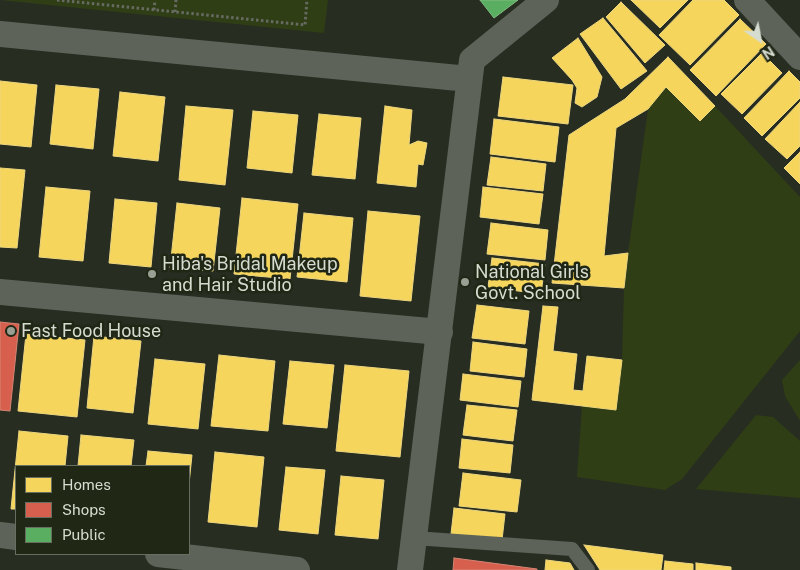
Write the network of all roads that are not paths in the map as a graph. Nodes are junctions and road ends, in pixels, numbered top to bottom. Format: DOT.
graph roads {
  1 [pos="546,0"];
  2 [pos="747,0"];
  3 [pos="0,34"];
  4 [pos="800,57"];
  5 [pos="469,79"];
  6 [pos="0,292"];
  7 [pos="440,332"];
  8 [pos="0,535"];
  9 [pos="15,537"];
  10 [pos="414,538"];
  11 [pos="167,555"];
  12 [pos="297,570"];
  13 [pos="410,570"];
  14 [pos="588,570"];
  1 -- 5 [label="street"];
  2 -- 4 [label="street"];
  3 -- 5 [label="street"];
  5 -- 7 [label="street"];
  6 -- 7 [label="street"];
  7 -- 10 [label="street"];
  8 -- 9 [label="street"];
  10 -- 13 [label="street"];
  10 -- 14 [label="lane"];
  11 -- 12 [label="street"];
}
